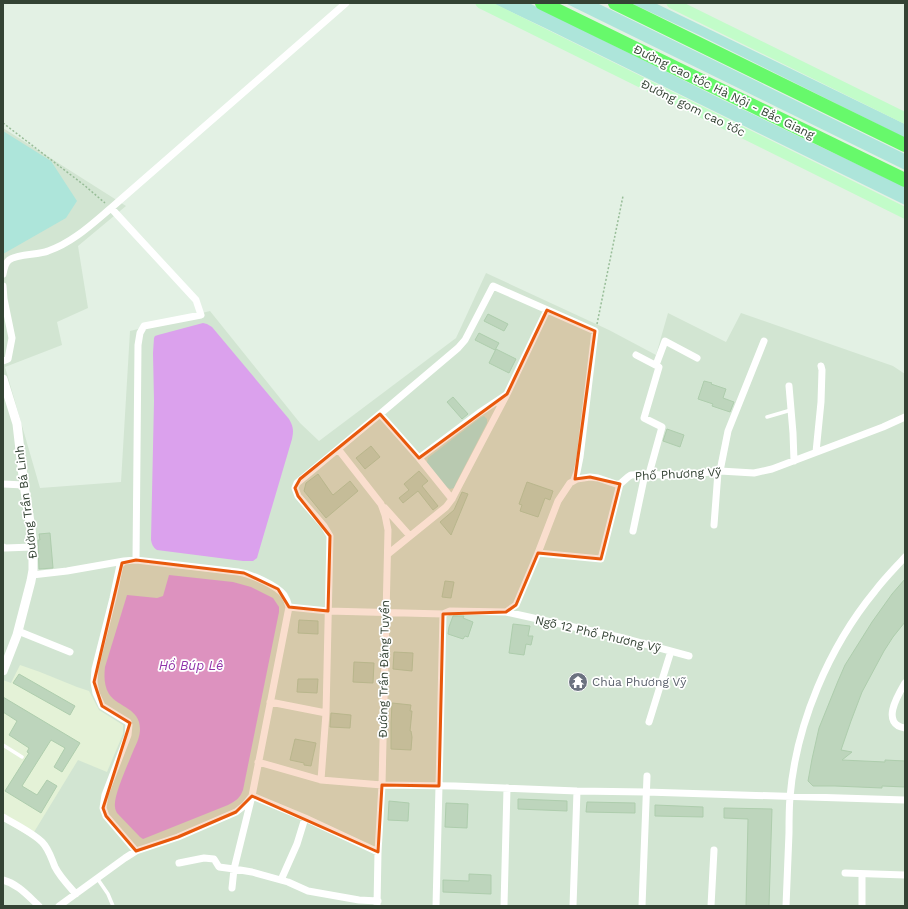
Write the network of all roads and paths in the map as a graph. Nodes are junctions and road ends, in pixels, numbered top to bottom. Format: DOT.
graph roads {
  1 [pos="346,3"];
  2 [pos="481,3"];
  3 [pos="542,3"];
  4 [pos="615,3"];
  5 [pos="672,3"];
  6 [pos="905,118"];
  7 [pos="3,123"];
  8 [pos="905,145"];
  9 [pos="905,180"];
  10 [pos="623,196"];
  11 [pos="111,208"];
  12 [pos="905,212"];
  13 [pos="3,274"];
  14 [pos="3,286"];
  15 [pos="547,310"];
  16 [pos="595,331"];
  17 [pos="764,341"];
  18 [pos="636,355"];
  19 [pos="697,358"];
  20 [pos="3,361"];
  21 [pos="656,365"];
  22 [pos="821,366"];
  23 [pos="3,379"];
  24 [pos="789,386"];
  25 [pos="507,394"];
  26 [pos="792,410"];
  27 [pos="380,414"];
  28 [pos="767,417"];
  29 [pos="904,417"];
  30 [pos="338,449"];
  31 [pos="816,452"];
  32 [pos="419,458"];
  33 [pos="794,461"];
  34 [pos="719,471"];
  35 [pos="647,474"];
  36 [pos="574,480"];
  37 [pos="3,484"];
  38 [pos="620,484"];
  39 [pos="24,485"];
  40 [pos="452,499"];
  41 [pos="381,504"];
  42 [pos="714,525"];
  43 [pos="633,531"];
  44 [pos="410,536"];
  45 [pos="34,547"];
  46 [pos="4,550"];
  47 [pos="538,553"];
  48 [pos="388,554"];
  49 [pos="905,557"];
  50 [pos="136,560"];
  51 [pos="124,561"];
  52 [pos="32,576"];
  53 [pos="290,607"];
  54 [pos="328,610"];
  55 [pos="386,612"];
  56 [pos="506,612"];
  57 [pos="443,614"];
  58 [pos="18,631"];
  59 [pos="671,651"];
  60 [pos="70,652"];
  61 [pos="689,656"];
  62 [pos="3,671"];
  63 [pos="905,683"];
  64 [pos="270,702"];
  65 [pos="326,713"];
  66 [pos="649,722"];
  67 [pos="905,728"];
  68 [pos="3,746"];
  69 [pos="22,757"];
  70 [pos="258,762"];
  71 [pos="647,776"];
  72 [pos="321,780"];
  73 [pos="382,785"];
  74 [pos="439,786"];
  75 [pos="507,788"];
  76 [pos="577,791"];
  77 [pos="646,792"];
  78 [pos="252,796"];
  79 [pos="790,797"];
  80 [pos="905,800"];
  81 [pos="3,817"];
  82 [pos="305,818"];
  83 [pos="714,850"];
  84 [pos="136,851"];
  85 [pos="378,852"];
  86 [pos="179,863"];
  87 [pos="234,869"];
  88 [pos="845,873"];
  89 [pos="862,874"];
  90 [pos="905,875"];
  91 [pos="98,878"];
  92 [pos="3,880"];
  93 [pos="281,880"];
  94 [pos="232,888"];
  95 [pos="76,894"];
  96 [pos="377,904"];
  97 [pos="39,906"];
  98 [pos="59,906"];
  99 [pos="113,906"];
  100 [pos="436,906"];
  101 [pos="504,906"];
  102 [pos="573,906"];
  103 [pos="642,906"];
  104 [pos="712,906"];
  105 [pos="786,906"];
  106 [pos="862,906"];
  1 -- 11 [label="street"];
  2 -- 12 [label="main road, Đường gom cao tốc"];
  3 -- 9 [label="highway, Đường cao tốc Hà Nội - Bắc Giang"];
  4 -- 8 [label="highway"];
  5 -- 6 [label="main road"];
  7 -- 11 [label="path"];
  10 -- 16 [label="path"];
  11 -- 13 [label="street"];
  11 -- 50 [label="street"];
  14 -- 20 [label="street"];
  15 -- 16 [label="street"];
  15 -- 25 [label="street"];
  15 -- 27 [label="street"];
  16 -- 36 [label="street"];
  17 -- 34 [label="street"];
  18 -- 21 [label="street"];
  19 -- 21 [label="street"];
  21 -- 35 [label="street"];
  22 -- 31 [label="street"];
  23 -- 39 [label="street, Đường Trần Bá Linh"];
  24 -- 26 [label="street"];
  25 -- 32 [label="street"];
  25 -- 40 [label="street"];
  26 -- 28 [label="lane"];
  26 -- 33 [label="street"];
  27 -- 30 [label="street"];
  27 -- 32 [label="street"];
  29 -- 31 [label="street, Phố Phương Vỹ"];
  30 -- 41 [label="street, Đường Trần Đăng Tuyển"];
  30 -- 54 [label="street"];
  31 -- 33 [label="street, Phố Phương Vỹ"];
  32 -- 40 [label="street"];
  33 -- 34 [label="street, Phố Phương Vỹ"];
  34 -- 35 [label="street, Phố Phương Vỹ"];
  34 -- 42 [label="street"];
  35 -- 38 [label="street, Phố Phương Vỹ"];
  35 -- 43 [label="street"];
  36 -- 38 [label="street, Phố Phương Vỹ"];
  36 -- 47 [label="street"];
  37 -- 39 [label="street"];
  38 -- 47 [label="street"];
  39 -- 45 [label="street, Đường Trần Bá Linh"];
  40 -- 44 [label="street"];
  41 -- 44 [label="street"];
  41 -- 48 [label="street, Đường Trần Đăng Tuyển"];
  44 -- 48 [label="street"];
  45 -- 46 [label="street"];
  45 -- 52 [label="street, Đường Trần Bá Linh"];
  47 -- 56 [label="street"];
  48 -- 55 [label="street, Đường Trần Đăng Tuyển"];
  49 -- 79 [label="street"];
  50 -- 51 [label="street"];
  50 -- 53 [label="street"];
  51 -- 52 [label="street"];
  51 -- 84 [label="street"];
  52 -- 58 [label="street, Đường Trần Bá Linh"];
  53 -- 54 [label="street"];
  53 -- 64 [label="street"];
  54 -- 55 [label="street"];
  54 -- 65 [label="street"];
  55 -- 57 [label="street"];
  55 -- 73 [label="street, Đường Trần Đăng Tuyển"];
  56 -- 57 [label="street"];
  56 -- 59 [label="street, Ngõ 12 Phố Phương Vỹ"];
  57 -- 74 [label="street"];
  58 -- 60 [label="street"];
  58 -- 62 [label="street, Đường Trần Bá Linh"];
  59 -- 61 [label="street, Ngõ 12 Phố Phương Vỹ"];
  59 -- 66 [label="street"];
  63 -- 67 [label="street"];
  64 -- 65 [label="street"];
  64 -- 70 [label="street"];
  65 -- 72 [label="street"];
  68 -- 69 [label="lane"];
  70 -- 72 [label="street"];
  70 -- 78 [label="street"];
  71 -- 77 [label="street"];
  72 -- 73 [label="street"];
  73 -- 74 [label="street"];
  73 -- 85 [label="street, Đường Trần Đăng Tuyển"];
  74 -- 75 [label="street"];
  74 -- 100 [label="street"];
  75 -- 76 [label="street"];
  75 -- 101 [label="street"];
  76 -- 77 [label="street"];
  76 -- 102 [label="street"];
  77 -- 79 [label="street"];
  77 -- 103 [label="street"];
  78 -- 82 [label="street"];
  78 -- 84 [label="street"];
  78 -- 87 [label="street"];
  79 -- 80 [label="street"];
  79 -- 105 [label="street"];
  81 -- 95 [label="street"];
  82 -- 85 [label="street"];
  82 -- 93 [label="street"];
  83 -- 104 [label="street"];
  84 -- 91 [label="street"];
  85 -- 96 [label="street, Đường Trần Đăng Tuyển"];
  86 -- 87 [label="street"];
  87 -- 93 [label="street"];
  87 -- 94 [label="street"];
  88 -- 89 [label="street"];
  89 -- 90 [label="street"];
  89 -- 106 [label="street"];
  91 -- 95 [label="street"];
  91 -- 99 [label="lane"];
  92 -- 97 [label="street"];
  93 -- 96 [label="street"];
  95 -- 98 [label="street"];
}
